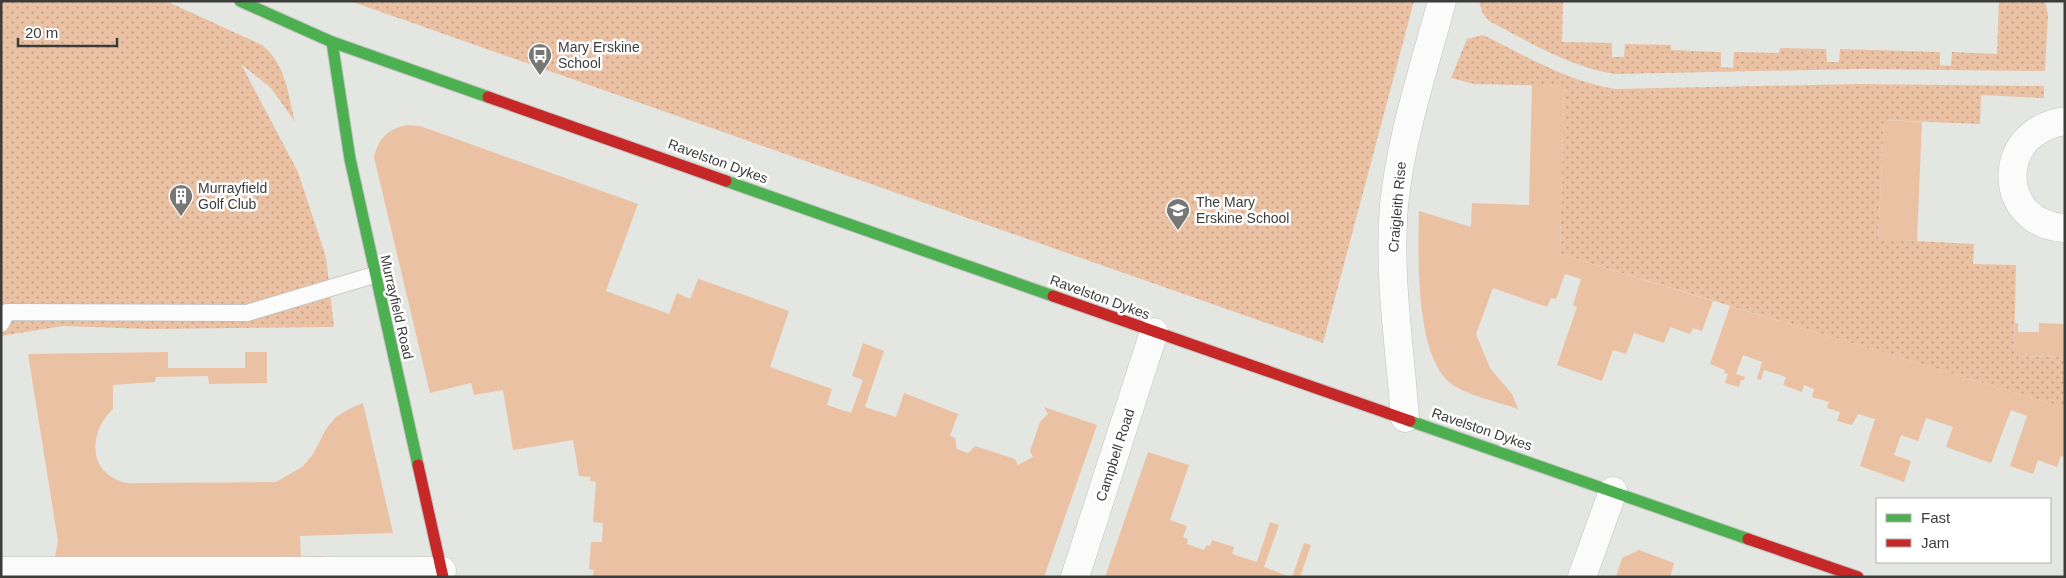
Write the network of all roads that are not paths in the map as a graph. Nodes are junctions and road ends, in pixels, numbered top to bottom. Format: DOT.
graph roads {
  1 [pos="240,1"];
  2 [pos="1442,1"];
  3 [pos="332,42"];
  4 [pos="2065,121"];
  5 [pos="2065,228"];
  6 [pos="374,274"];
  7 [pos="1,324"];
  8 [pos="1154,332"];
  9 [pos="1405,418"];
  10 [pos="1613,491"];
  11 [pos="1,572"];
  12 [pos="442,574"];
  13 [pos="1075,577"];
  14 [pos="1582,577"];
  15 [pos="1858,577"];
  1 -- 3 [label="street, Ravelston Dykes"];
  2 -- 9 [label="street, Craigleith Rise"];
  3 -- 6 [label="street, Murrayfield Road"];
  3 -- 8 [label="street, Ravelston Dykes"];
  4 -- 5 [label="street"];
  6 -- 7 [label="lane"];
  6 -- 12 [label="street, Murrayfield Road"];
  8 -- 9 [label="street, Ravelston Dykes"];
  8 -- 13 [label="street, Campbell Road"];
  9 -- 10 [label="street, Ravelston Dykes"];
  10 -- 14 [label="street"];
  10 -- 15 [label="street, Ravelston Dykes"];
  11 -- 12 [label="street"];
}
